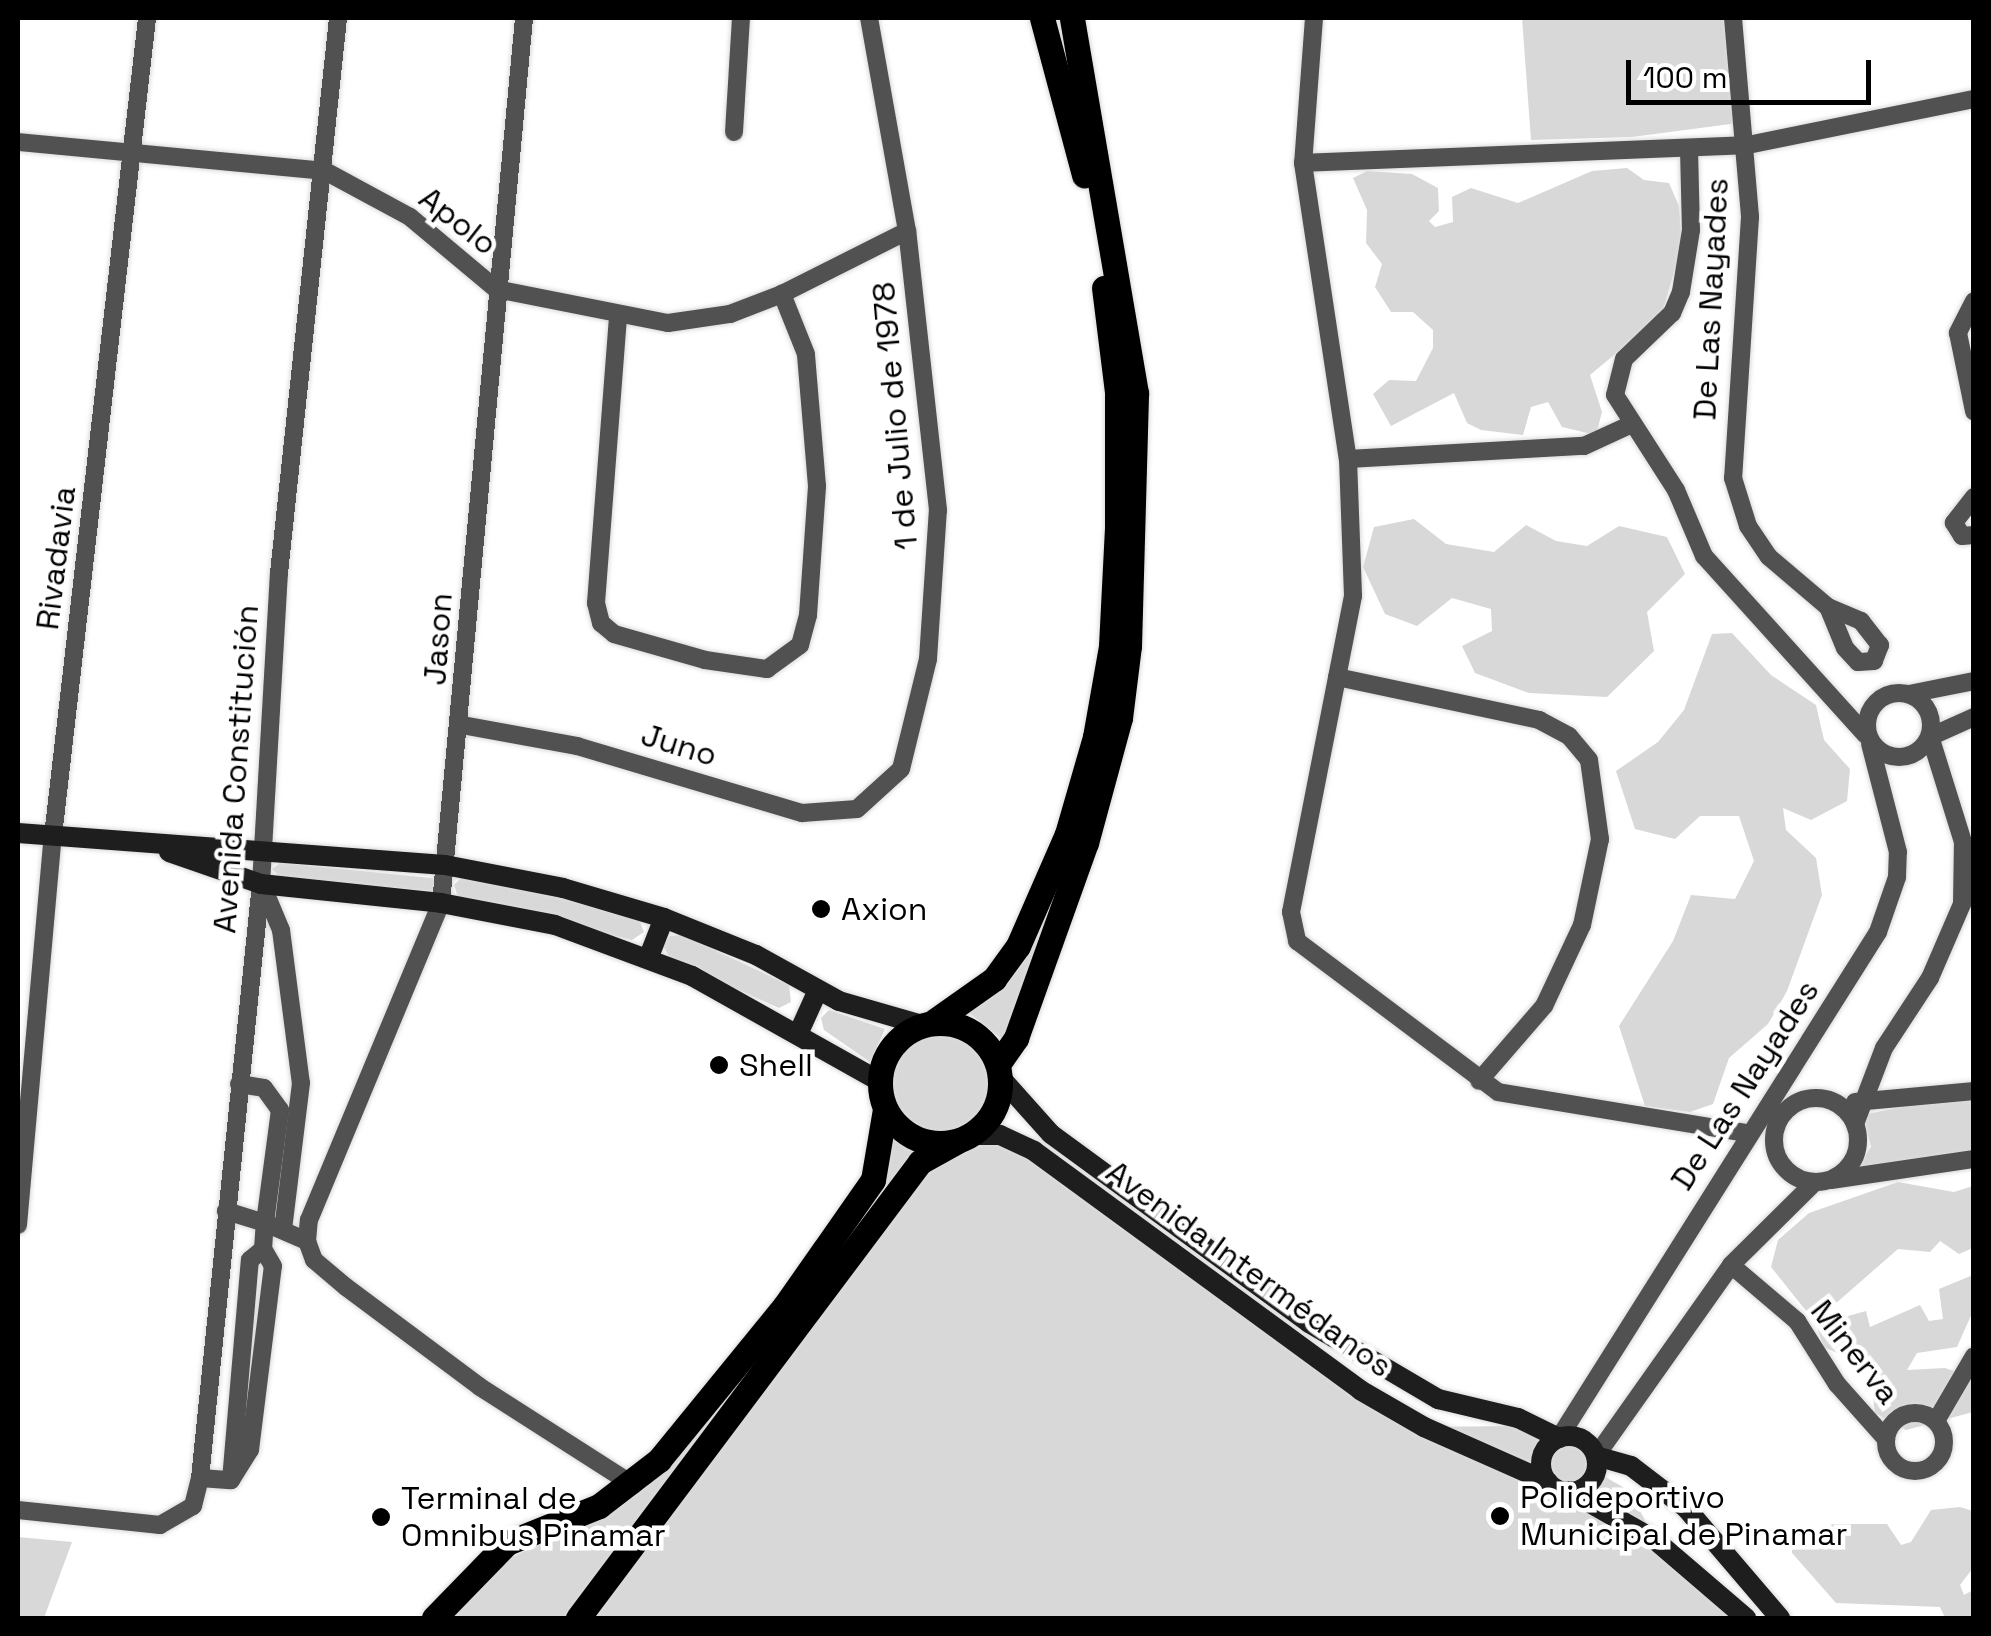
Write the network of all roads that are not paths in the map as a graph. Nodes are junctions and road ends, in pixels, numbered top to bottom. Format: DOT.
graph roads {
  1 [pos="147,18"];
  2 [pos="338,18"];
  3 [pos="524,18"];
  4 [pos="741,18"];
  5 [pos="869,18"];
  6 [pos="1042,18"];
  7 [pos="1072,18"];
  8 [pos="1314,18"];
  9 [pos="1733,18"];
  10 [pos="1974,100"];
  11 [pos="734,132"];
  12 [pos="18,142"];
  13 [pos="1748,145"];
  14 [pos="1689,149"];
  15 [pos="134,154"];
  16 [pos="1303,163"];
  17 [pos="325,171"];
  18 [pos="907,231"];
  19 [pos="496,289"];
  20 [pos="782,294"];
  21 [pos="1968,307"];
  22 [pos="618,317"];
  23 [pos="1974,411"];
  24 [pos="1632,424"];
  25 [pos="1348,460"];
  26 [pos="1974,497"];
  27 [pos="1974,535"];
  28 [pos="1828,608"];
  29 [pos="1337,677"];
  30 [pos="1974,681"];
  31 [pos="1910,694"];
  32 [pos="1974,717"];
  33 [pos="462,725"];
  34 [pos="1932,737"];
  35 [pos="1868,740"];
  36 [pos="875,798"];
  37 [pos="18,834"];
  38 [pos="53,836"];
  39 [pos="148,845"];
  40 [pos="263,850"];
  41 [pos="444,865"];
  42 [pos="261,884"];
  43 [pos="441,903"];
  44 [pos="664,918"];
  45 [pos="648,959"];
  46 [pos="818,990"];
  47 [pos="928,1023"];
  48 [pos="799,1032"];
  49 [pos="999,1071"];
  50 [pos="880,1081"];
  51 [pos="1478,1081"];
  52 [pos="239,1084"];
  53 [pos="1974,1091"];
  54 [pos="1836,1102"];
  55 [pos="1862,1102"];
  56 [pos="886,1109"];
  57 [pos="1784,1112"];
  58 [pos="1855,1124"];
  59 [pos="1746,1133"];
  60 [pos="965,1138"];
  61 [pos="1974,1159"];
  62 [pos="1781,1164"];
  63 [pos="1823,1181"];
  64 [pos="226,1211"];
  65 [pos="265,1222"];
  66 [pos="18,1225"];
  67 [pos="283,1230"];
  68 [pos="307,1240"];
  69 [pos="1730,1265"];
  70 [pos="1974,1356"];
  71 [pos="1936,1421"];
  72 [pos="1560,1438"];
  73 [pos="1886,1439"];
  74 [pos="1596,1456"];
  75 [pos="200,1478"];
  76 [pos="1548,1482"];
  77 [pos="634,1485"];
  78 [pos="1569,1492"];
  79 [pos="18,1510"];
  80 [pos="434,1618"];
  81 [pos="578,1618"];
  82 [pos="1746,1618"];
  83 [pos="1780,1618"];
  1 -- 15 [label="street, Rivadavia"];
  2 -- 17 [label="street, Avenida Constitución"];
  3 -- 19 [label="street, Jason"];
  4 -- 11 [label="street"];
  5 -- 18 [label="street, 1 de Julio de 1978"];
  6 -- 47 [label="main road"];
  7 -- 49 [label="main road"];
  8 -- 16 [label="street"];
  9 -- 13 [label="street, De Las Nayades"];
  10 -- 13 [label="street"];
  12 -- 15 [label="street, Apolo"];
  13 -- 14 [label="street"];
  13 -- 28 [label="street, De Las Nayades"];
  14 -- 16 [label="street"];
  14 -- 24 [label="street, De Las Nayades"];
  15 -- 17 [label="street, Apolo"];
  15 -- 38 [label="street, Rivadavia"];
  16 -- 25 [label="street"];
  17 -- 19 [label="street, Apolo"];
  17 -- 40 [label="street, Avenida Constitución"];
  18 -- 20 [label="street, Apolo"];
  18 -- 36 [label="street, 1 de Julio de 1978"];
  19 -- 22 [label="street, Apolo"];
  19 -- 33 [label="street, Jason"];
  20 -- 22 [label="street, Apolo"];
  20 -- 22 [label="street"];
  21 -- 23 [label="street"];
  24 -- 25 [label="street"];
  24 -- 35 [label="street, De Las Nayades"];
  25 -- 29 [label="street"];
  26 -- 27 [label="street"];
  29 -- 51 [label="street"];
  29 -- 51 [label="street"];
  30 -- 31 [label="street"];
  31 -- 34 [label="street"];
  31 -- 35 [label="street"];
  32 -- 34 [label="street"];
  33 -- 36 [label="street, Juno"];
  33 -- 41 [label="street, Jason"];
  34 -- 35 [label="street"];
  34 -- 55 [label="street"];
  35 -- 59 [label="street, De Las Nayades"];
  37 -- 38 [label="main road"];
  38 -- 39 [label="main road"];
  38 -- 66 [label="street, Rivadavia"];
  39 -- 40 [label="main road"];
  39 -- 42 [label="main road"];
  40 -- 41 [label="main road"];
  40 -- 42 [label="street, Avenida Constitución"];
  41 -- 43 [label="street, Jason"];
  41 -- 44 [label="main road"];
  42 -- 43 [label="main road"];
  42 -- 52 [label="street, Avenida Constitución"];
  42 -- 67 [label="street"];
  43 -- 45 [label="main road"];
  43 -- 68 [label="street, Jason"];
  44 -- 45 [label="main road"];
  44 -- 46 [label="main road"];
  45 -- 48 [label="main road"];
  46 -- 47 [label="main road"];
  46 -- 48 [label="main road"];
  47 -- 49 [label="main road"];
  47 -- 50 [label="main road"];
  48 -- 50 [label="main road"];
  49 -- 60 [label="main road"];
  49 -- 72 [label="main road"];
  50 -- 56 [label="main road"];
  51 -- 59 [label="street"];
  52 -- 64 [label="street, Avenida Constitución"];
  52 -- 65 [label="street"];
  53 -- 55 [label="street"];
  54 -- 55 [label="street"];
  54 -- 57 [label="street"];
  54 -- 58 [label="street"];
  55 -- 58 [label="street"];
  56 -- 60 [label="main road"];
  56 -- 77 [label="main road"];
  57 -- 59 [label="street"];
  57 -- 62 [label="street"];
  58 -- 63 [label="street"];
  59 -- 62 [label="street"];
  59 -- 72 [label="street, De Las Nayades"];
  60 -- 76 [label="main road, Avenida Intermédanos"];
  60 -- 81 [label="main road"];
  61 -- 63 [label="street"];
  62 -- 63 [label="street"];
  63 -- 69 [label="street"];
  64 -- 65 [label="street"];
  64 -- 75 [label="street, Avenida Constitución"];
  65 -- 67 [label="street"];
  65 -- 75 [label="street"];
  67 -- 68 [label="street"];
  68 -- 77 [label="street"];
  69 -- 73 [label="street, Minerva"];
  69 -- 74 [label="street"];
  70 -- 71 [label="street"];
  71 -- 73 [label="street"];
  71 -- 73 [label="street"];
  72 -- 74 [label="main road"];
  72 -- 76 [label="main road"];
  74 -- 78 [label="main road"];
  74 -- 83 [label="main road"];
  75 -- 79 [label="street, Avenida Constitución"];
  76 -- 78 [label="main road"];
  77 -- 80 [label="main road"];
  78 -- 82 [label="main road"];
}
